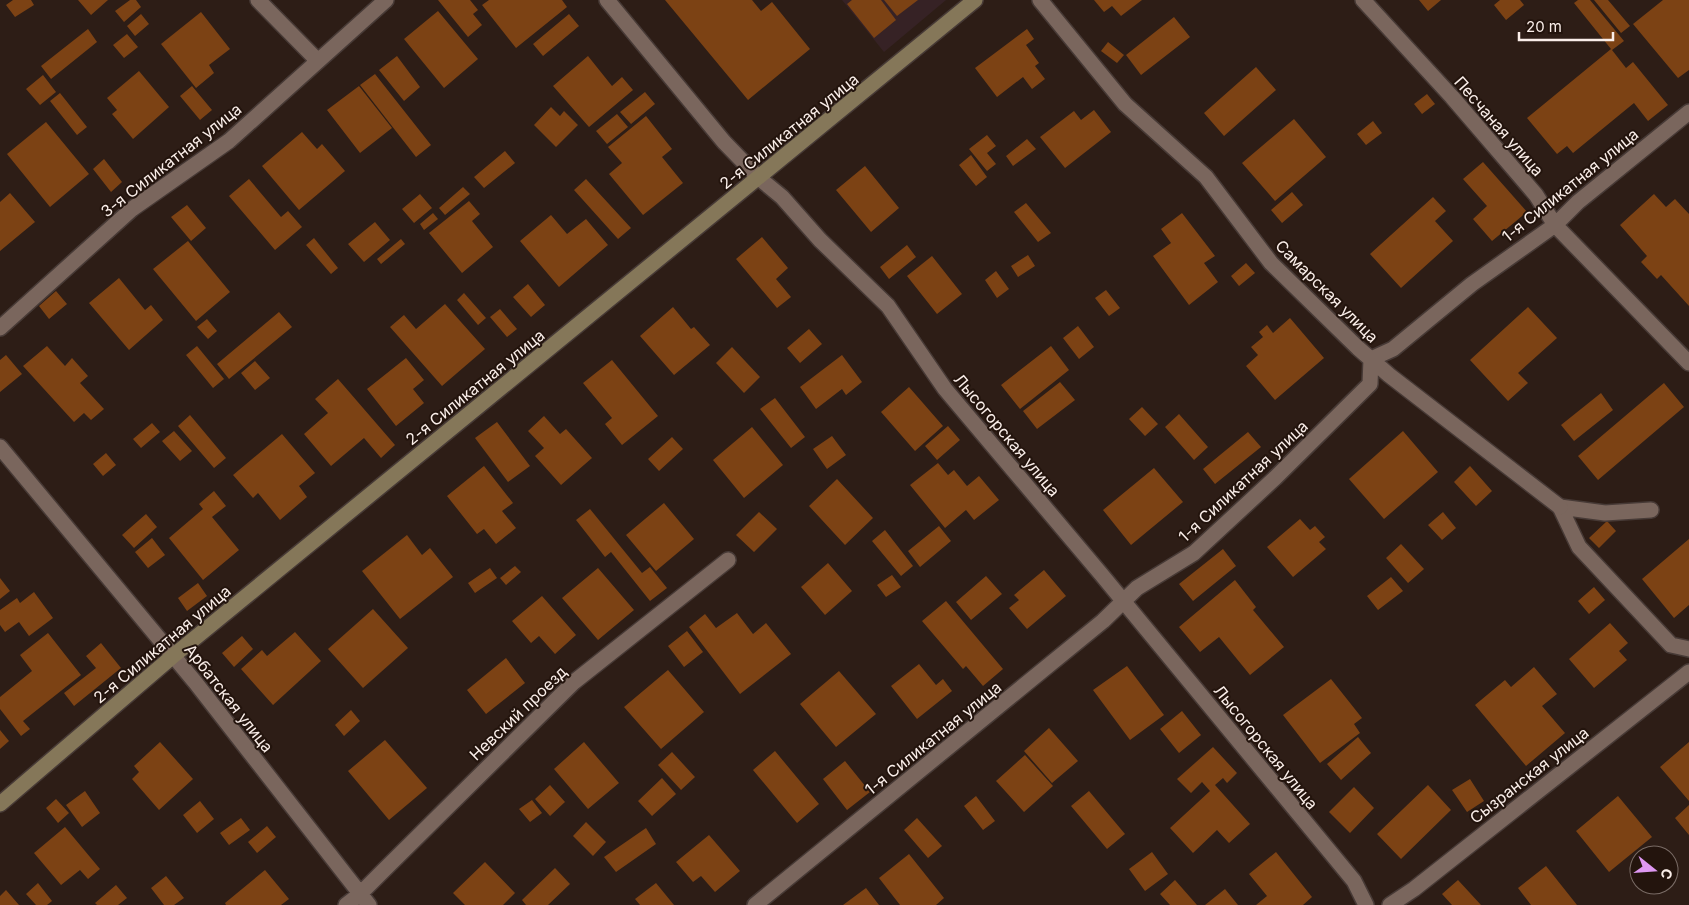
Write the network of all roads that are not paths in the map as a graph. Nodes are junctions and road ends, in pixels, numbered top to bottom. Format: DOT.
graph roads {
  1 [pos="258,0"];
  2 [pos="386,0"];
  3 [pos="607,0"];
  4 [pos="975,0"];
  5 [pos="1040,0"];
  6 [pos="1363,0"];
  7 [pos="318,61"];
  8 [pos="1689,112"];
  9 [pos="759,178"];
  10 [pos="1555,225"];
  11 [pos="0,328"];
  12 [pos="1370,359"];
  13 [pos="1689,362"];
  14 [pos="0,447"];
  15 [pos="1560,508"];
  16 [pos="1650,510"];
  17 [pos="728,560"];
  18 [pos="1123,601"];
  19 [pos="1689,649"];
  20 [pos="173,656"];
  21 [pos="1689,672"];
  22 [pos="0,804"];
  23 [pos="364,900"];
  24 [pos="346,905"];
  25 [pos="755,905"];
  26 [pos="1366,905"];
  27 [pos="1390,905"];
  1 -- 7 [label="street"];
  2 -- 7 [label="street, 3-я Силикатная улица"];
  3 -- 9 [label="street, Лысогорская улица"];
  4 -- 9 [label="street, 2-я Силикатная улица"];
  5 -- 12 [label="street, Самарская улица"];
  6 -- 10 [label="street, Песчаная улица"];
  7 -- 11 [label="street, 3-я Силикатная улица"];
  8 -- 10 [label="street, 1-я Силикатная улица"];
  9 -- 18 [label="street, Лысогорская улица"];
  9 -- 20 [label="street, 2-я Силикатная улица"];
  10 -- 12 [label="street, 1-я Силикатная улица"];
  10 -- 13 [label="street, Песчаная улица"];
  12 -- 15 [label="street, Самарская улица"];
  12 -- 18 [label="street, 1-я Силикатная улица"];
  14 -- 20 [label="street, Арбатская улица"];
  15 -- 16 [label="street"];
  15 -- 19 [label="street"];
  17 -- 23 [label="street, Невский проезд"];
  18 -- 25 [label="street, 1-я Силикатная улица"];
  18 -- 26 [label="street, Лысогорская улица"];
  20 -- 22 [label="street, 2-я Силикатная улица"];
  20 -- 23 [label="street, Арбатская улица"];
  21 -- 27 [label="street, Сызранская улица"];
  23 -- 24 [label="street, Невский проезд"];
}
